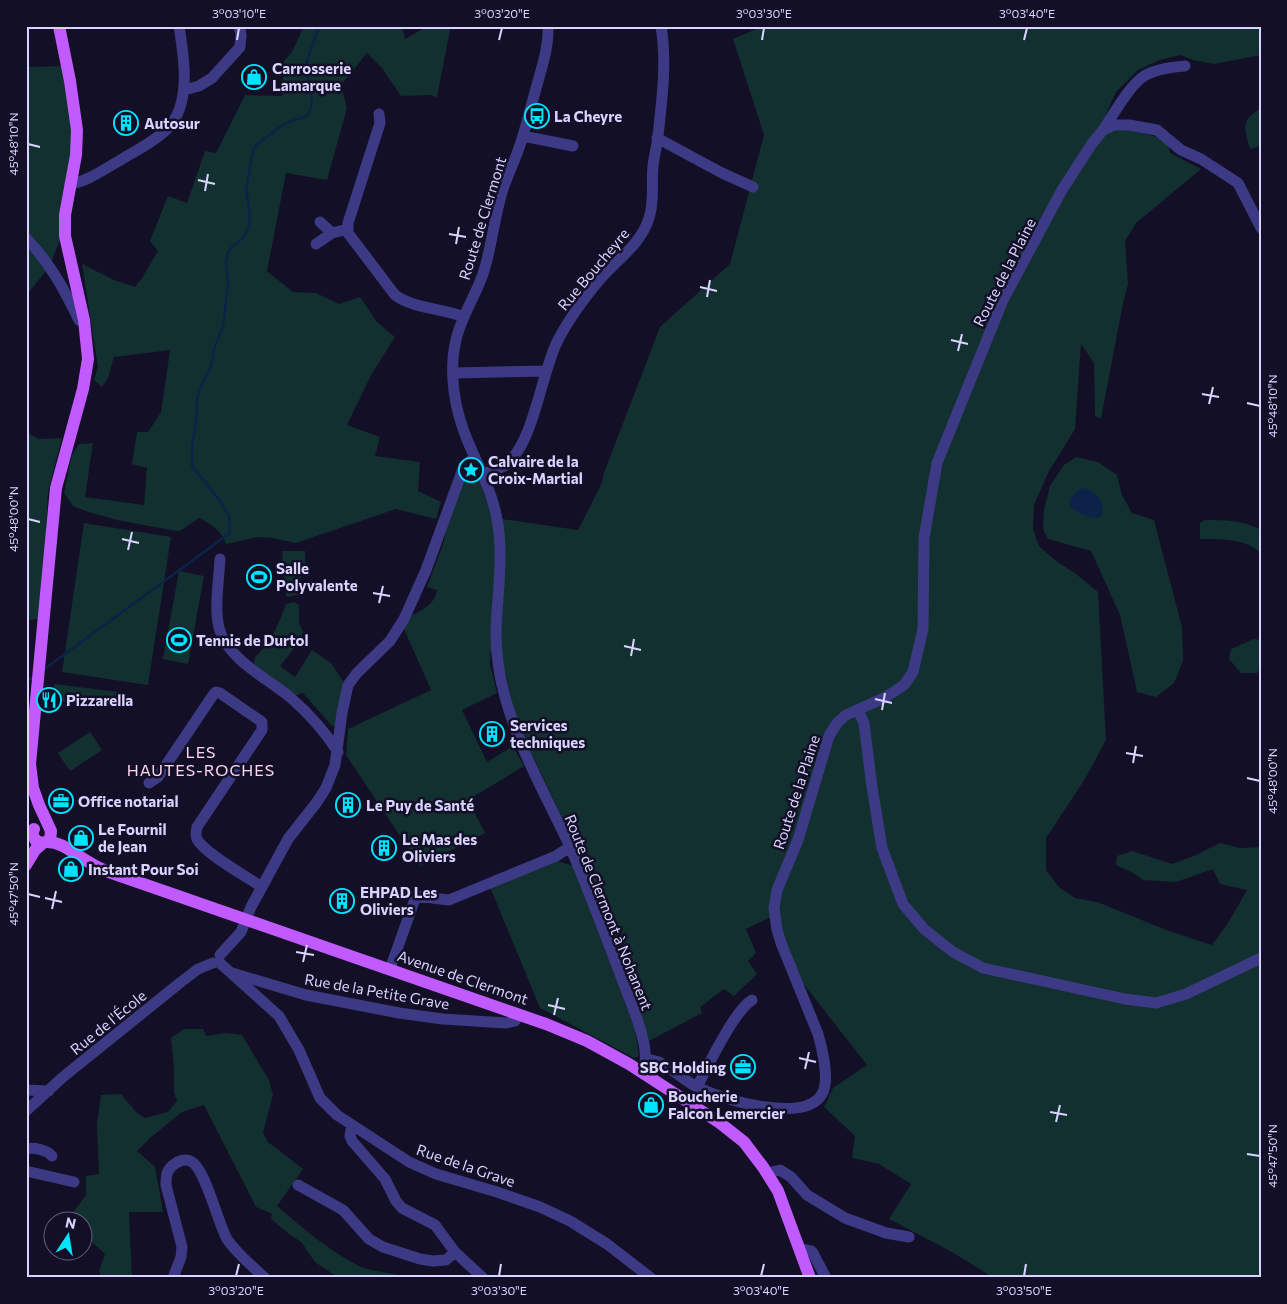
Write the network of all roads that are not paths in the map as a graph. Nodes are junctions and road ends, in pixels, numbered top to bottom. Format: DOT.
graph roads {
  1 [pos="59,26"];
  2 [pos="179,26"];
  3 [pos="240,26"];
  4 [pos="548,26"];
  5 [pos="662,26"];
  6 [pos="1186,66"];
  7 [pos="184,90"];
  8 [pos="379,114"];
  9 [pos="1104,130"];
  10 [pos="523,136"];
  11 [pos="658,138"];
  12 [pos="574,146"];
  13 [pos="70,184"];
  14 [pos="753,187"];
  15 [pos="320,222"];
  16 [pos="1261,228"];
  17 [pos="348,229"];
  18 [pos="332,233"];
  19 [pos="26,238"];
  20 [pos="316,244"];
  21 [pos="464,317"];
  22 [pos="84,320"];
  23 [pos="546,371"];
  24 [pos="453,373"];
  25 [pos="475,457"];
  26 [pos="483,474"];
  27 [pos="220,559"];
  28 [pos="858,710"];
  29 [pos="338,752"];
  30 [pos="149,782"];
  31 [pos="43,833"];
  32 [pos="26,842"];
  33 [pos="570,847"];
  34 [pos="26,865"];
  35 [pos="262,887"];
  36 [pos="246,920"];
  37 [pos="1261,958"];
  38 [pos="220,964"];
  39 [pos="390,969"];
  40 [pos="752,1000"];
  41 [pos="519,1014"];
  42 [pos="646,1059"];
  43 [pos="641,1072"];
  44 [pos="696,1087"];
  45 [pos="26,1090"];
  46 [pos="49,1091"];
  47 [pos="26,1111"];
  48 [pos="352,1125"];
  49 [pos="26,1149"];
  50 [pos="52,1156"];
  51 [pos="26,1171"];
  52 [pos="767,1173"];
  53 [pos="74,1182"];
  54 [pos="298,1185"];
  55 [pos="909,1237"];
  56 [pos="800,1249"];
  57 [pos="455,1252"];
  58 [pos="172,1278"];
  59 [pos="265,1278"];
  60 [pos="483,1278"];
  61 [pos="651,1278"];
  62 [pos="810,1278"];
  63 [pos="826,1278"];
  1 -- 13 [label="main road"];
  2 -- 7 [label="street"];
  3 -- 7 [label="street"];
  4 -- 10 [label="street, Route de Clermont"];
  5 -- 11 [label="street, Rue Boucheyre"];
  6 -- 9 [label="street, Route de la Plaine"];
  7 -- 13 [label="street"];
  8 -- 17 [label="street"];
  9 -- 16 [label="street"];
  9 -- 28 [label="street, Route de la Plaine"];
  10 -- 12 [label="street"];
  10 -- 21 [label="street, Route de Clermont"];
  11 -- 14 [label="street"];
  11 -- 23 [label="street, Rue Boucheyre"];
  13 -- 22 [label="main road"];
  15 -- 18 [label="street"];
  17 -- 18 [label="street"];
  17 -- 21 [label="street"];
  18 -- 20 [label="street"];
  19 -- 22 [label="street"];
  21 -- 24 [label="street, Route de Clermont"];
  22 -- 31 [label="main road"];
  23 -- 24 [label="street"];
  23 -- 26 [label="street, Rue Boucheyre"];
  24 -- 25 [label="street, Route de Clermont"];
  25 -- 26 [label="street, Route de Clermont"];
  25 -- 29 [label="street, Rue de l'École"];
  26 -- 33 [label="street, Route de Clermont à Nohanent"];
  27 -- 29 [label="street"];
  28 -- 37 [label="street"];
  28 -- 44 [label="street, Route de la Plaine"];
  29 -- 35 [label="street, Rue de l'École"];
  30 -- 35 [label="street"];
  31 -- 32 [label="main road"];
  31 -- 34 [label="main road"];
  31 -- 36 [label="main road, Avenue de Clermont"];
  33 -- 39 [label="street"];
  33 -- 42 [label="street, Route de Clermont à Nohanent"];
  35 -- 36 [label="street, Rue de l'École"];
  36 -- 38 [label="street, Rue de l'École"];
  36 -- 39 [label="main road, Avenue de Clermont"];
  38 -- 41 [label="street, Rue de la Petite Grave"];
  38 -- 46 [label="street, Rue de l'École"];
  38 -- 48 [label="street, Rue de la Grave"];
  39 -- 41 [label="main road, Avenue de Clermont"];
  40 -- 44 [label="street"];
  41 -- 43 [label="main road, Avenue de Clermont"];
  42 -- 43 [label="street"];
  42 -- 44 [label="street, Route de la Plaine"];
  43 -- 52 [label="main road, Avenue de Clermont"];
  45 -- 46 [label="street"];
  46 -- 47 [label="street, Rue de l'École"];
  48 -- 57 [label="street"];
  48 -- 61 [label="street, Rue de la Grave"];
  49 -- 50 [label="street"];
  51 -- 53 [label="street"];
  52 -- 55 [label="street"];
  52 -- 56 [label="main road, Avenue de Clermont"];
  54 -- 57 [label="street"];
  56 -- 62 [label="main road, Avenue de Clermont"];
  56 -- 63 [label="street"];
  57 -- 60 [label="street"];
  58 -- 59 [label="street"];
}
